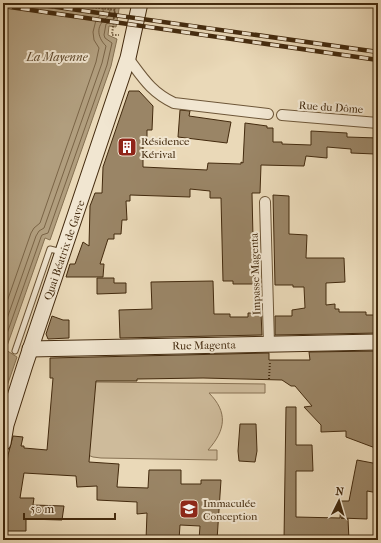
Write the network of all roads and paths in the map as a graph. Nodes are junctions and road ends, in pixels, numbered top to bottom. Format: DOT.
graph roads {
  1 [pos="60,3"];
  2 [pos="140,3"];
  3 [pos="120,35"];
  4 [pos="128,58"];
  5 [pos="268,114"];
  6 [pos="282,115"];
  7 [pos="378,123"];
  8 [pos="265,202"];
  9 [pos="63,252"];
  10 [pos="378,342"];
  11 [pos="269,344"];
  12 [pos="30,348"];
  13 [pos="15,351"];
  14 [pos="270,361"];
  15 [pos="269,379"];
  16 [pos="3,443"];
  1 -- 3 [label="path"];
  2 -- 4 [label="street, Quai Béatrix de Gavre"];
  4 -- 5 [label="street"];
  4 -- 9 [label="street, Quai Béatrix de Gavre"];
  6 -- 7 [label="street, Rue du Dôme"];
  8 -- 11 [label="street, Impasse Magenta"];
  9 -- 12 [label="street, Quai Béatrix de Gavre"];
  9 -- 13 [label="lane"];
  10 -- 11 [label="street, Rue Magenta"];
  11 -- 12 [label="street, Rue Magenta"];
  12 -- 16 [label="street, Quai Béatrix de Gavre"];
  14 -- 15 [label="path"];
}
